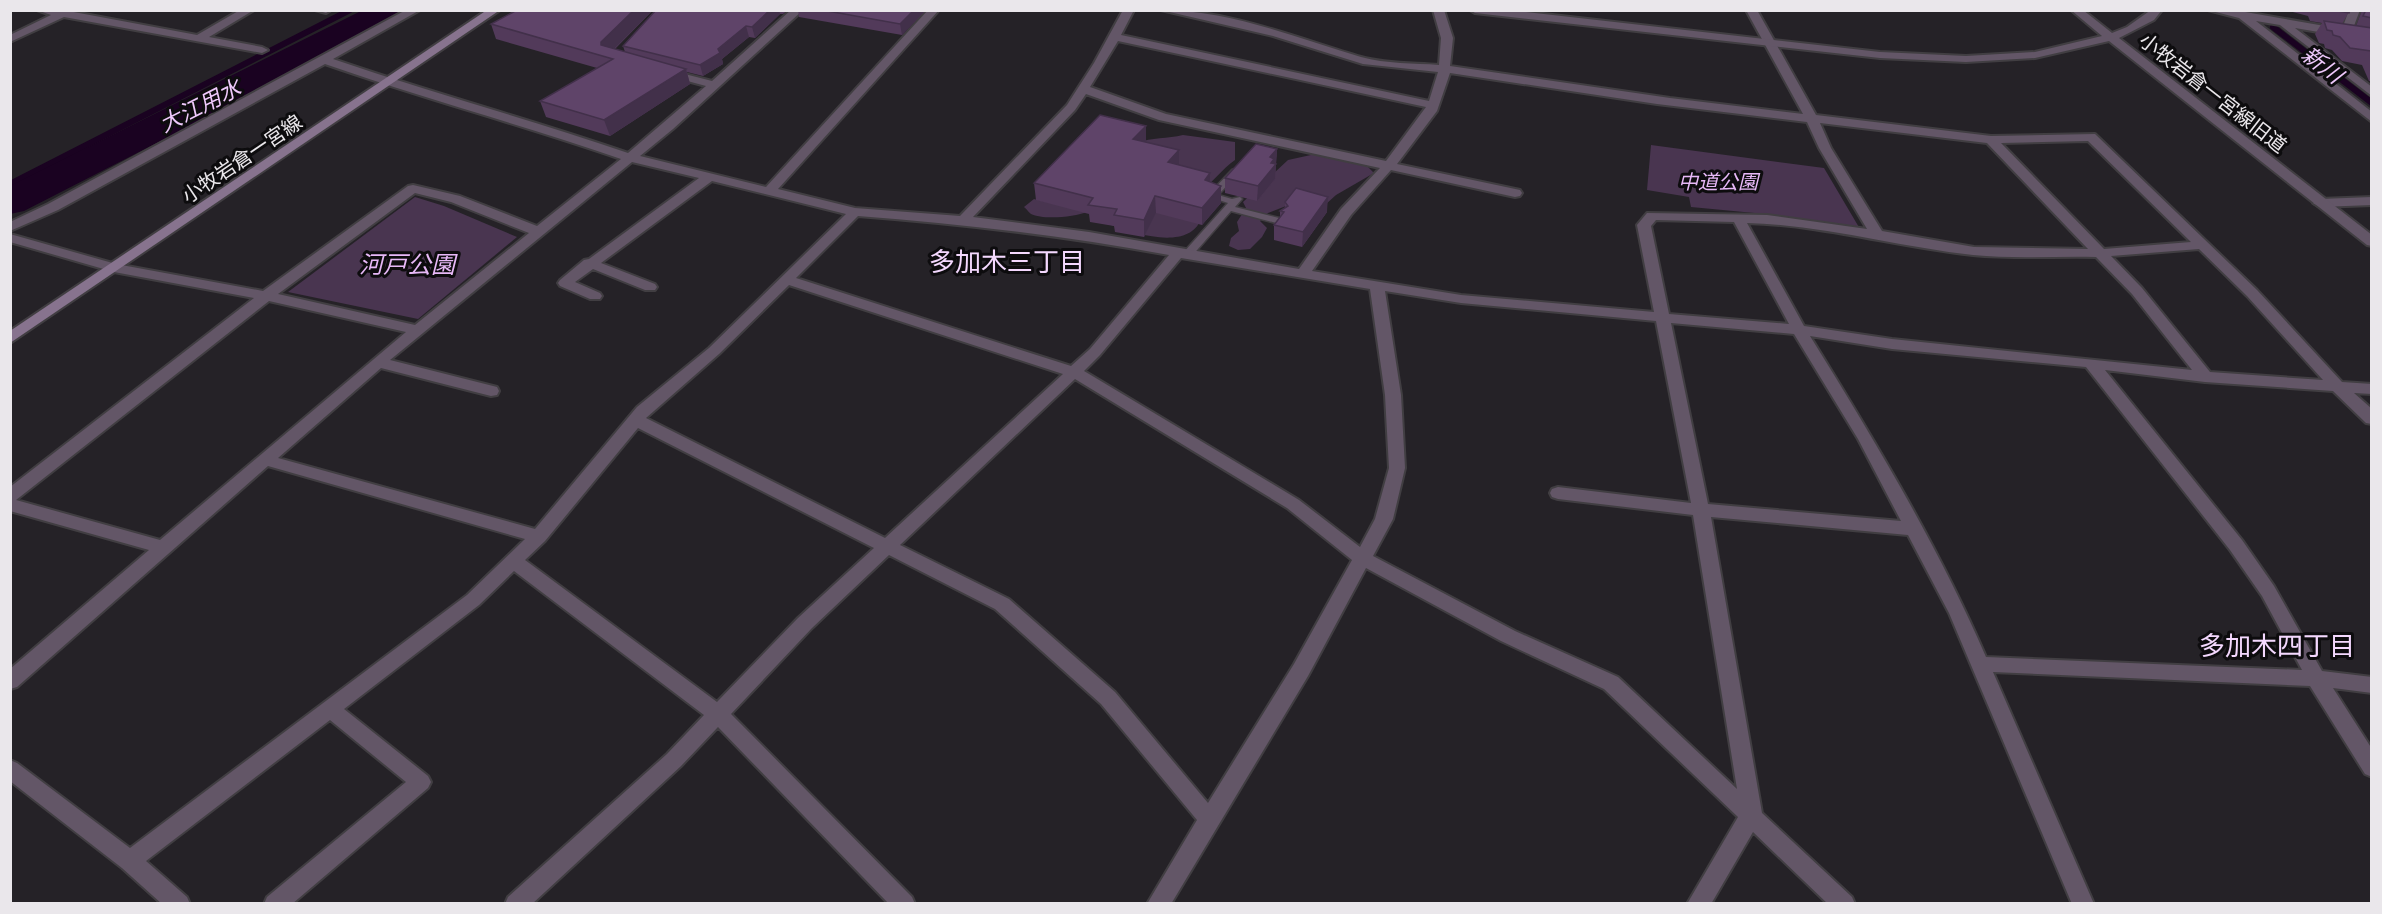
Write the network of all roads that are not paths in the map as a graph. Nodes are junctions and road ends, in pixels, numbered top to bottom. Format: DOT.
graph roads {
  1 [pos="42,10"];
  2 [pos="249,10"];
  3 [pos="320,10"];
  4 [pos="326,10"];
  5 [pos="415,10"];
  6 [pos="495,10"];
  7 [pos="798,10"];
  8 [pos="934,10"];
  9 [pos="1129,10"];
  10 [pos="1166,10"];
  11 [pos="1438,10"];
  12 [pos="1475,10"];
  13 [pos="1750,10"];
  14 [pos="2076,10"];
  15 [pos="2157,10"];
  16 [pos="2213,10"];
  17 [pos="2355,10"];
  18 [pos="65,12"];
  19 [pos="2244,16"];
  20 [pos="2283,24"];
  21 [pos="2346,33"];
  22 [pos="1114,37"];
  23 [pos="2111,37"];
  24 [pos="199,38"];
  25 [pos="2372,38"];
  26 [pos="10,39"];
  27 [pos="1769,43"];
  28 [pos="262,50"];
  29 [pos="325,60"];
  30 [pos="1444,69"];
  31 [pos="659,70"];
  32 [pos="390,84"];
  33 [pos="715,85"];
  34 [pos="1083,89"];
  35 [pos="2372,93"];
  36 [pos="1433,105"];
  37 [pos="2372,118"];
  38 [pos="1812,119"];
  39 [pos="1991,140"];
  40 [pos="631,158"];
  41 [pos="1242,164"];
  42 [pos="1389,165"];
  43 [pos="711,176"];
  44 [pos="770,190"];
  45 [pos="1515,193"];
  46 [pos="2372,201"];
  47 [pos="1233,203"];
  48 [pos="2320,203"];
  49 [pos="855,212"];
  50 [pos="1738,218"];
  51 [pos="963,220"];
  52 [pos="1280,221"];
  53 [pos="10,227"];
  54 [pos="539,232"];
  55 [pos="1877,234"];
  56 [pos="10,238"];
  57 [pos="2372,242"];
  58 [pos="2203,245"];
  59 [pos="1183,254"];
  60 [pos="2101,254"];
  61 [pos="589,263"];
  62 [pos="114,268"];
  63 [pos="1303,274"];
  64 [pos="787,280"];
  65 [pos="1377,286"];
  66 [pos="650,287"];
  67 [pos="266,296"];
  68 [pos="595,296"];
  69 [pos="1663,317"];
  70 [pos="417,330"];
  71 [pos="1799,330"];
  72 [pos="10,338"];
  73 [pos="378,362"];
  74 [pos="2091,363"];
  75 [pos="1074,372"];
  76 [pos="2205,377"];
  77 [pos="2338,387"];
  78 [pos="2372,390"];
  79 [pos="491,391"];
  80 [pos="2372,419"];
  81 [pos="636,420"];
  82 [pos="265,460"];
  83 [pos="1558,493"];
  84 [pos="10,496"];
  85 [pos="10,505"];
  86 [pos="1701,510"];
  87 [pos="1915,529"];
  88 [pos="539,536"];
  89 [pos="889,545"];
  90 [pos="164,548"];
  91 [pos="1362,558"];
  92 [pos="515,561"];
  93 [pos="1980,664"];
  94 [pos="2316,678"];
  95 [pos="10,681"];
  96 [pos="2372,686"];
  97 [pos="330,709"];
  98 [pos="719,715"];
  99 [pos="2372,768"];
  100 [pos="10,769"];
  101 [pos="1752,814"];
  102 [pos="1210,820"];
  103 [pos="130,861"];
  104 [pos="179,903"];
  105 [pos="275,903"];
  106 [pos="516,903"];
  107 [pos="904,903"];
  108 [pos="1158,903"];
  109 [pos="1698,903"];
  110 [pos="1844,903"];
  111 [pos="2083,903"];
  1 -- 18 [label="street"];
  2 -- 24 [label="street"];
  3 -- 4 [label="street"];
  5 -- 29 [label="street"];
  6 -- 32 [label="main road, 小牧岩倉一宮線"];
  7 -- 33 [label="street"];
  8 -- 44 [label="street"];
  9 -- 22 [label="street"];
  10 -- 30 [label="street"];
  11 -- 30 [label="street"];
  12 -- 27 [label="street, 小牧岩倉一宮線旧道"];
  13 -- 27 [label="street"];
  14 -- 23 [label="street"];
  15 -- 23 [label="street"];
  16 -- 19 [label="street"];
  17 -- 21 [label="street"];
  18 -- 24 [label="street"];
  18 -- 26 [label="street"];
  19 -- 20 [label="street"];
  19 -- 37 [label="street"];
  20 -- 21 [label="street"];
  20 -- 35 [label="street"];
  21 -- 25 [label="street"];
  22 -- 34 [label="street"];
  22 -- 36 [label="street"];
  23 -- 27 [label="street, 小牧岩倉一宮線旧道"];
  23 -- 48 [label="street, 小牧岩倉一宮線旧道"];
  24 -- 28 [label="street"];
  27 -- 38 [label="street"];
  29 -- 32 [label="street"];
  29 -- 53 [label="street"];
  30 -- 36 [label="street"];
  30 -- 38 [label="street"];
  31 -- 33 [label="street"];
  32 -- 40 [label="street"];
  32 -- 62 [label="main road, 小牧岩倉一宮線"];
  33 -- 40 [label="street"];
  34 -- 42 [label="street"];
  34 -- 51 [label="street"];
  36 -- 42 [label="street"];
  38 -- 39 [label="street"];
  38 -- 55 [label="street"];
  39 -- 58 [label="street"];
  39 -- 60 [label="street"];
  40 -- 43 [label="street"];
  40 -- 54 [label="street"];
  41 -- 47 [label="lane"];
  42 -- 45 [label="street"];
  42 -- 63 [label="street"];
  43 -- 44 [label="street"];
  43 -- 61 [label="street"];
  44 -- 49 [label="street"];
  46 -- 48 [label="street"];
  47 -- 52 [label="lane"];
  47 -- 59 [label="lane"];
  48 -- 57 [label="street, 小牧岩倉一宮線旧道"];
  49 -- 51 [label="street"];
  49 -- 64 [label="street"];
  50 -- 55 [label="street"];
  50 -- 69 [label="street"];
  50 -- 71 [label="street"];
  51 -- 59 [label="street"];
  54 -- 67 [label="street"];
  54 -- 70 [label="street"];
  55 -- 60 [label="street"];
  56 -- 62 [label="street"];
  58 -- 60 [label="street"];
  58 -- 77 [label="street"];
  59 -- 63 [label="street"];
  59 -- 75 [label="street"];
  60 -- 76 [label="street"];
  61 -- 66 [label="street"];
  61 -- 68 [label="street"];
  62 -- 67 [label="street"];
  62 -- 72 [label="main road, 小牧岩倉一宮線"];
  63 -- 65 [label="street"];
  64 -- 75 [label="street"];
  64 -- 81 [label="street"];
  65 -- 69 [label="street"];
  65 -- 91 [label="street"];
  67 -- 70 [label="street"];
  67 -- 84 [label="street"];
  69 -- 71 [label="street"];
  69 -- 86 [label="street"];
  70 -- 73 [label="street"];
  71 -- 74 [label="street"];
  71 -- 87 [label="street"];
  73 -- 79 [label="street"];
  73 -- 82 [label="street"];
  74 -- 76 [label="street"];
  74 -- 94 [label="street"];
  75 -- 89 [label="street"];
  75 -- 91 [label="street"];
  76 -- 77 [label="street"];
  77 -- 78 [label="street"];
  77 -- 80 [label="street"];
  81 -- 88 [label="street"];
  81 -- 89 [label="street"];
  82 -- 88 [label="street"];
  82 -- 90 [label="street"];
  83 -- 86 [label="street"];
  85 -- 90 [label="street"];
  86 -- 87 [label="street"];
  86 -- 101 [label="street"];
  87 -- 93 [label="street"];
  88 -- 92 [label="street"];
  89 -- 98 [label="street"];
  89 -- 102 [label="street"];
  90 -- 95 [label="street"];
  91 -- 101 [label="street"];
  91 -- 102 [label="street"];
  92 -- 97 [label="street"];
  92 -- 98 [label="street"];
  93 -- 94 [label="street"];
  93 -- 111 [label="street"];
  94 -- 96 [label="street"];
  94 -- 99 [label="street"];
  97 -- 103 [label="street"];
  97 -- 105 [label="street"];
  98 -- 106 [label="street"];
  98 -- 107 [label="street"];
  100 -- 103 [label="street"];
  101 -- 109 [label="street"];
  101 -- 110 [label="street"];
  102 -- 108 [label="street"];
  103 -- 104 [label="street"];
}
